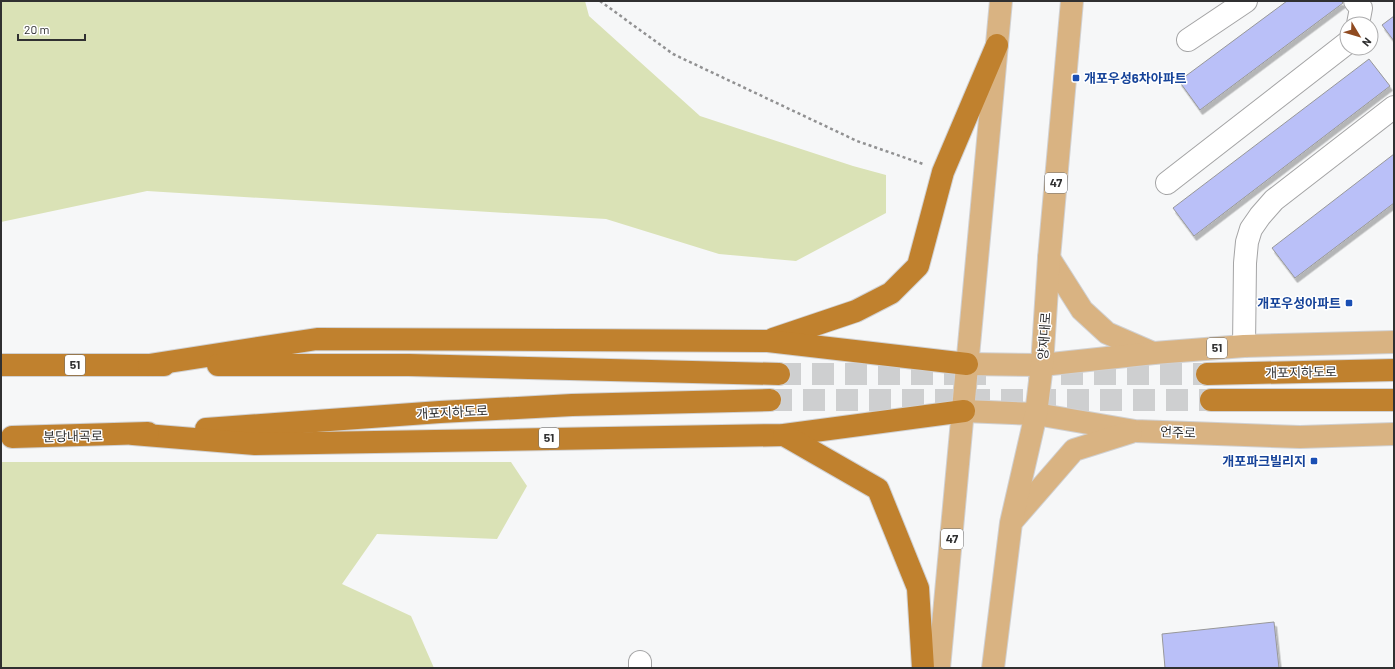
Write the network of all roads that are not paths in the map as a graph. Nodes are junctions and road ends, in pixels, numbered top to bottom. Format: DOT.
graph roads {
  1 [pos="1002,1"];
  2 [pos="1072,1"];
  3 [pos="1246,1"];
  4 [pos="1188,40"];
  5 [pos="997,45"];
  6 [pos="1339,49"];
  7 [pos="1394,107"];
  8 [pos="1167,183"];
  9 [pos="1049,258"];
  10 [pos="768,341"];
  11 [pos="1394,342"];
  12 [pos="1244,346"];
  13 [pos="1154,353"];
  14 [pos="967,364"];
  15 [pos="1,365"];
  16 [pos="149,365"];
  17 [pos="1042,365"];
  18 [pos="1394,370"];
  19 [pos="779,374"];
  20 [pos="1207,374"];
  21 [pos="770,400"];
  22 [pos="1211,400"];
  23 [pos="1394,400"];
  24 [pos="964,411"];
  25 [pos="1036,414"];
  26 [pos="1135,431"];
  27 [pos="133,434"];
  28 [pos="1394,434"];
  29 [pos="784,435"];
  30 [pos="12,437"];
  31 [pos="1011,523"];
  32 [pos="923,668"];
  33 [pos="939,668"];
  34 [pos="993,668"];
  1 -- 5 [label="main road, 47"];
  2 -- 9 [label="main road, 양재대로 / 47"];
  3 -- 4 [label="lane"];
  5 -- 10 [label="highway"];
  5 -- 14 [label="main road, 47"];
  6 -- 8 [label="lane"];
  7 -- 12 [label="lane"];
  9 -- 13 [label="main road"];
  9 -- 17 [label="main road, 양재대로 / 47"];
  10 -- 14 [label="highway, 51"];
  10 -- 16 [label="highway, 51"];
  11 -- 12 [label="main road, 51"];
  12 -- 13 [label="main road, 51"];
  13 -- 17 [label="main road, 51"];
  14 -- 17 [label="main road, 51"];
  14 -- 24 [label="main road, 47"];
  15 -- 16 [label="highway, 51"];
  16 -- 19 [label="highway, 51"];
  17 -- 25 [label="main road, 양재대로 / 47"];
  18 -- 20 [label="highway, 개포지하도로 / 51"];
  21 -- 27 [label="highway, 개포지하도로"];
  22 -- 23 [label="highway"];
  24 -- 25 [label="main road, 언주로"];
  24 -- 29 [label="highway, 51"];
  24 -- 33 [label="main road, 47"];
  25 -- 26 [label="main road, 언주로"];
  25 -- 31 [label="main road, 양재대로 / 47"];
  26 -- 28 [label="main road, 언주로"];
  26 -- 31 [label="main road"];
  27 -- 29 [label="highway, 51"];
  27 -- 30 [label="highway, 분당내곡로 / 51"];
  29 -- 32 [label="highway"];
  31 -- 34 [label="main road, 양재대로 / 47"];
}
